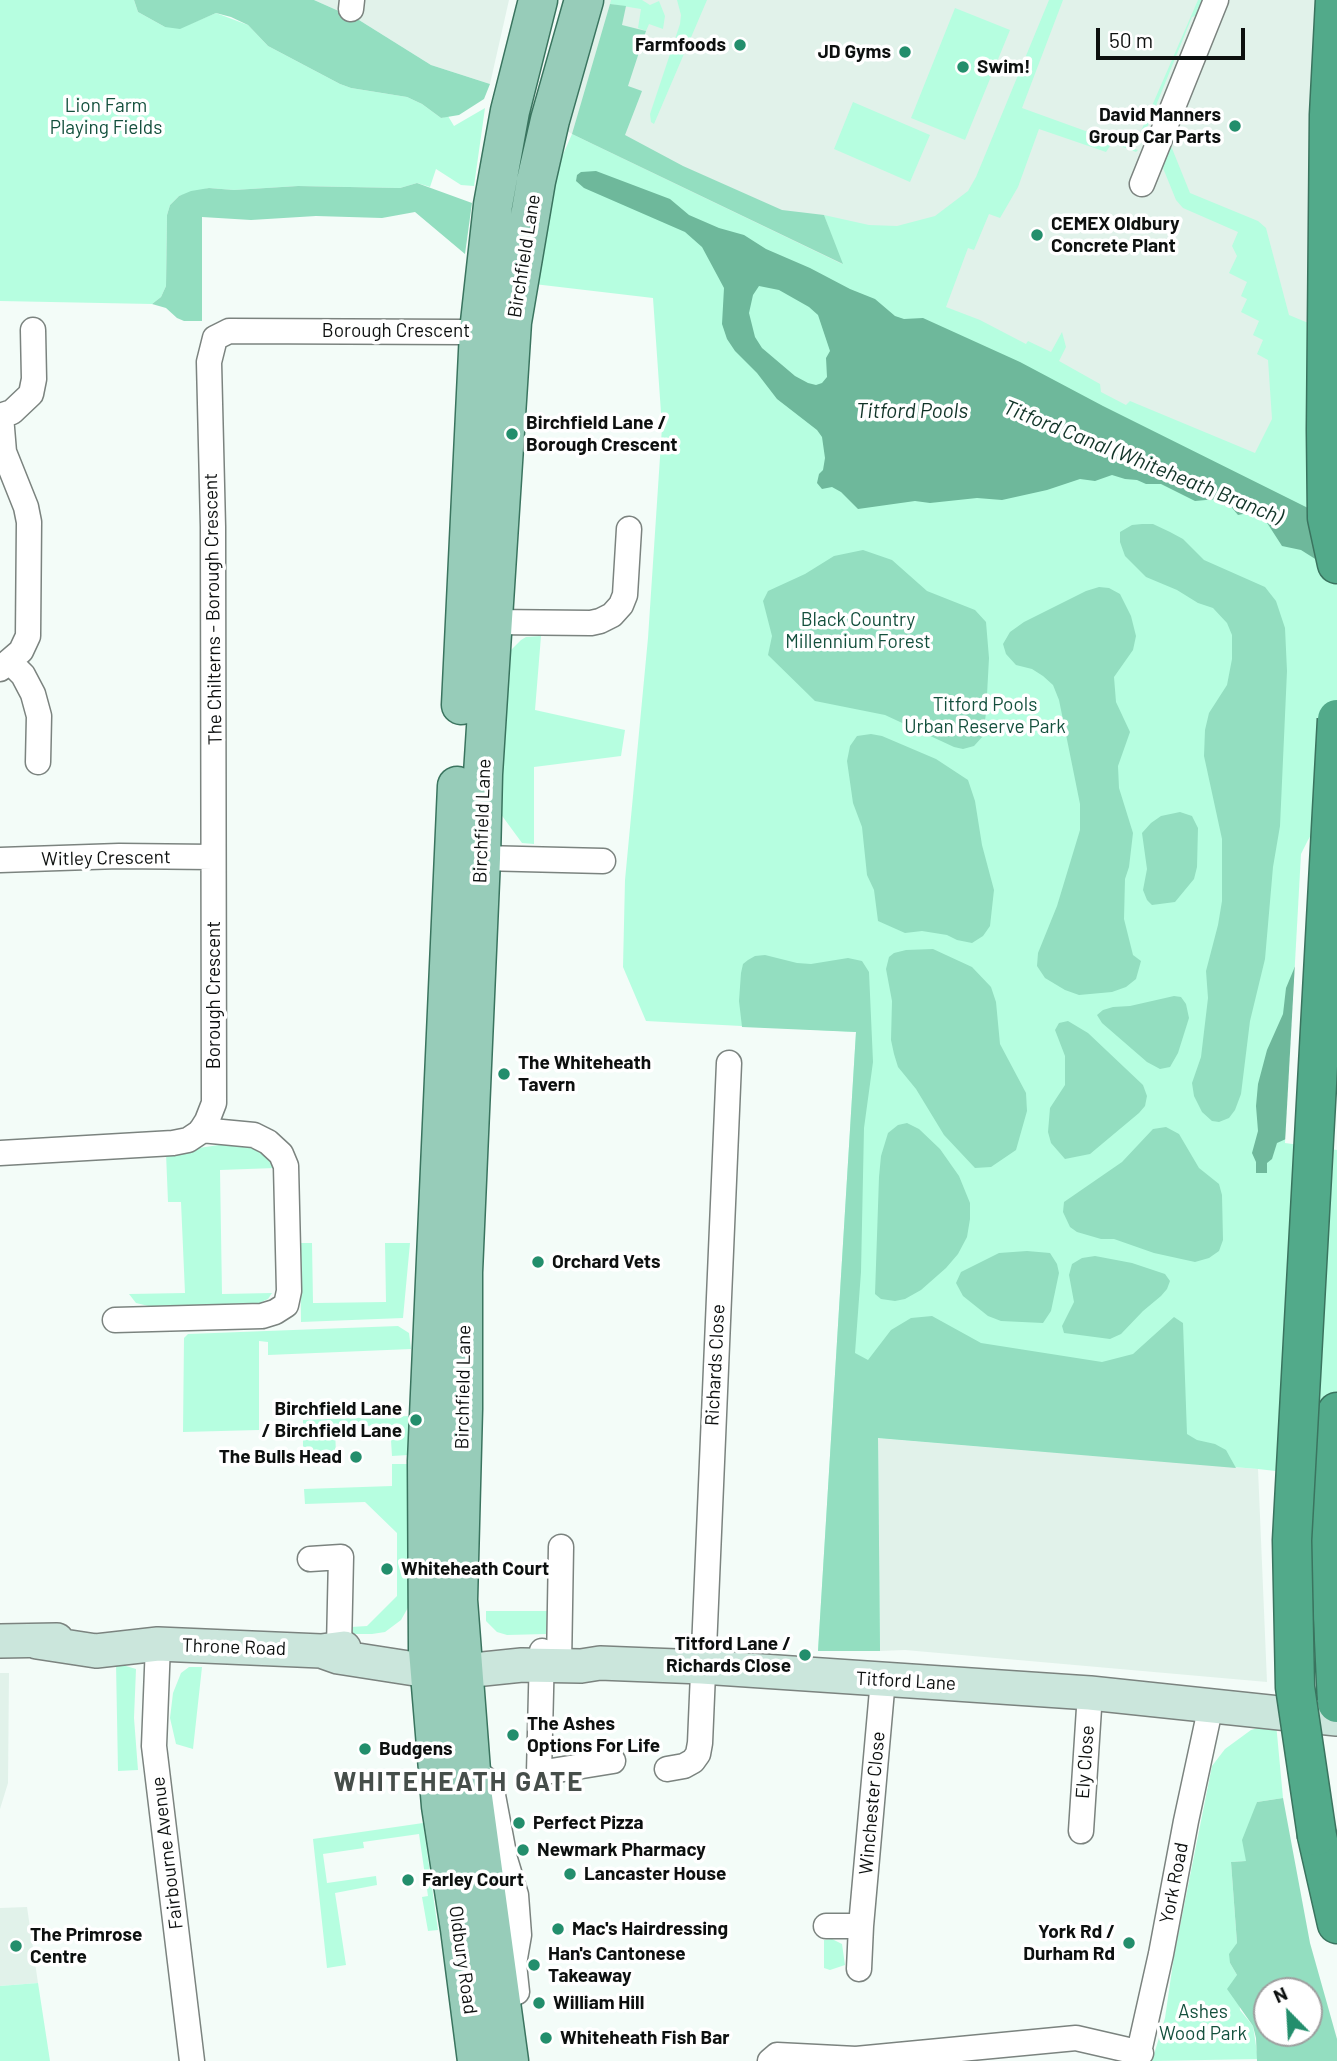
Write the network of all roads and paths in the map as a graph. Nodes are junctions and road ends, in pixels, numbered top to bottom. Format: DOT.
graph roads {
  1 [pos="538,0"];
  2 [pos="584,0"];
  3 [pos="1335,0"];
  4 [pos="1212,9"];
  5 [pos="536,181"];
  6 [pos="1142,184"];
  7 [pos="33,330"];
  8 [pos="479,331"];
  9 [pos="209,362"];
  10 [pos="0,416"];
  11 [pos="629,529"];
  12 [pos="1337,564"];
  13 [pos="492,622"];
  14 [pos="5,666"];
  15 [pos="1337,719"];
  16 [pos="38,762"];
  17 [pos="213,857"];
  18 [pos="481,858"];
  19 [pos="0,860"];
  20 [pos="603,861"];
  21 [pos="729,1062"];
  22 [pos="201,1130"];
  23 [pos="0,1153"];
  24 [pos="115,1320"];
  25 [pos="1337,1412"];
  26 [pos="561,1547"];
  27 [pos="310,1559"];
  28 [pos="0,1641"];
  29 [pos="152,1644"];
  30 [pos="333,1652"];
  31 [pos="550,1659"];
  32 [pos="446,1661"];
  33 [pos="702,1667"];
  34 [pos="883,1679"];
  35 [pos="1090,1693"];
  36 [pos="1337,1703"];
  37 [pos="1211,1705"];
  38 [pos="1337,1719"];
  39 [pos="613,1761"];
  40 [pos="667,1769"];
  41 [pos="1081,1831"];
  42 [pos="1337,1924"];
  43 [pos="826,1926"];
  44 [pos="861,1926"];
  45 [pos="859,1969"];
  46 [pos="1139,2057"];
  47 [pos="192,2061"];
  48 [pos="477,2061"];
  49 [pos="510,2061"];
  50 [pos="770,2061"];
  1 -- 8 [label="main road, Birchfield Lane"];
  2 -- 5 [label="main road, Birchfield Lane"];
  3 -- 12 [label="highway"];
  4 -- 6 [label="street"];
  5 -- 8 [label="street, Borough Crescent"];
  5 -- 13 [label="main road, Birchfield Lane"];
  7 -- 10 [label="street"];
  8 -- 9 [label="street, Borough Crescent"];
  8 -- 32 [label="main road, Birchfield Lane"];
  9 -- 17 [label="street, The Chilterns - Borough Crescent"];
  10 -- 14 [label="street"];
  11 -- 13 [label="street"];
  13 -- 18 [label="main road, Birchfield Lane"];
  14 -- 16 [label="street"];
  15 -- 42 [label="highway, bridge"];
  17 -- 19 [label="street, Witley Crescent"];
  17 -- 22 [label="street, Borough Crescent"];
  18 -- 20 [label="street"];
  18 -- 32 [label="main road, Birchfield Lane"];
  21 -- 33 [label="street, Richards Close"];
  22 -- 23 [label="street"];
  22 -- 24 [label="street"];
  25 -- 36 [label="highway"];
  26 -- 31 [label="street"];
  27 -- 30 [label="street"];
  28 -- 29 [label="street, Throne Road"];
  29 -- 30 [label="street, Throne Road"];
  29 -- 47 [label="street, Fairbourne Avenue"];
  30 -- 32 [label="street, Throne Road"];
  31 -- 32 [label="street, Titford Lane"];
  31 -- 33 [label="street, Titford Lane"];
  31 -- 39 [label="street"];
  32 -- 48 [label="main road, Oldbury Road"];
  32 -- 49 [label="main road, Oldbury Road"];
  33 -- 34 [label="street, Titford Lane"];
  33 -- 40 [label="street, Richards Close"];
  34 -- 35 [label="street, Titford Lane"];
  34 -- 44 [label="street, Winchester Close"];
  35 -- 37 [label="street, Titford Lane"];
  35 -- 41 [label="street, Ely Close"];
  37 -- 38 [label="street, Titford Lane"];
  37 -- 46 [label="street, York Road"];
  43 -- 44 [label="street"];
  44 -- 45 [label="street, Winchester Close"];
  46 -- 50 [label="street"];
}
